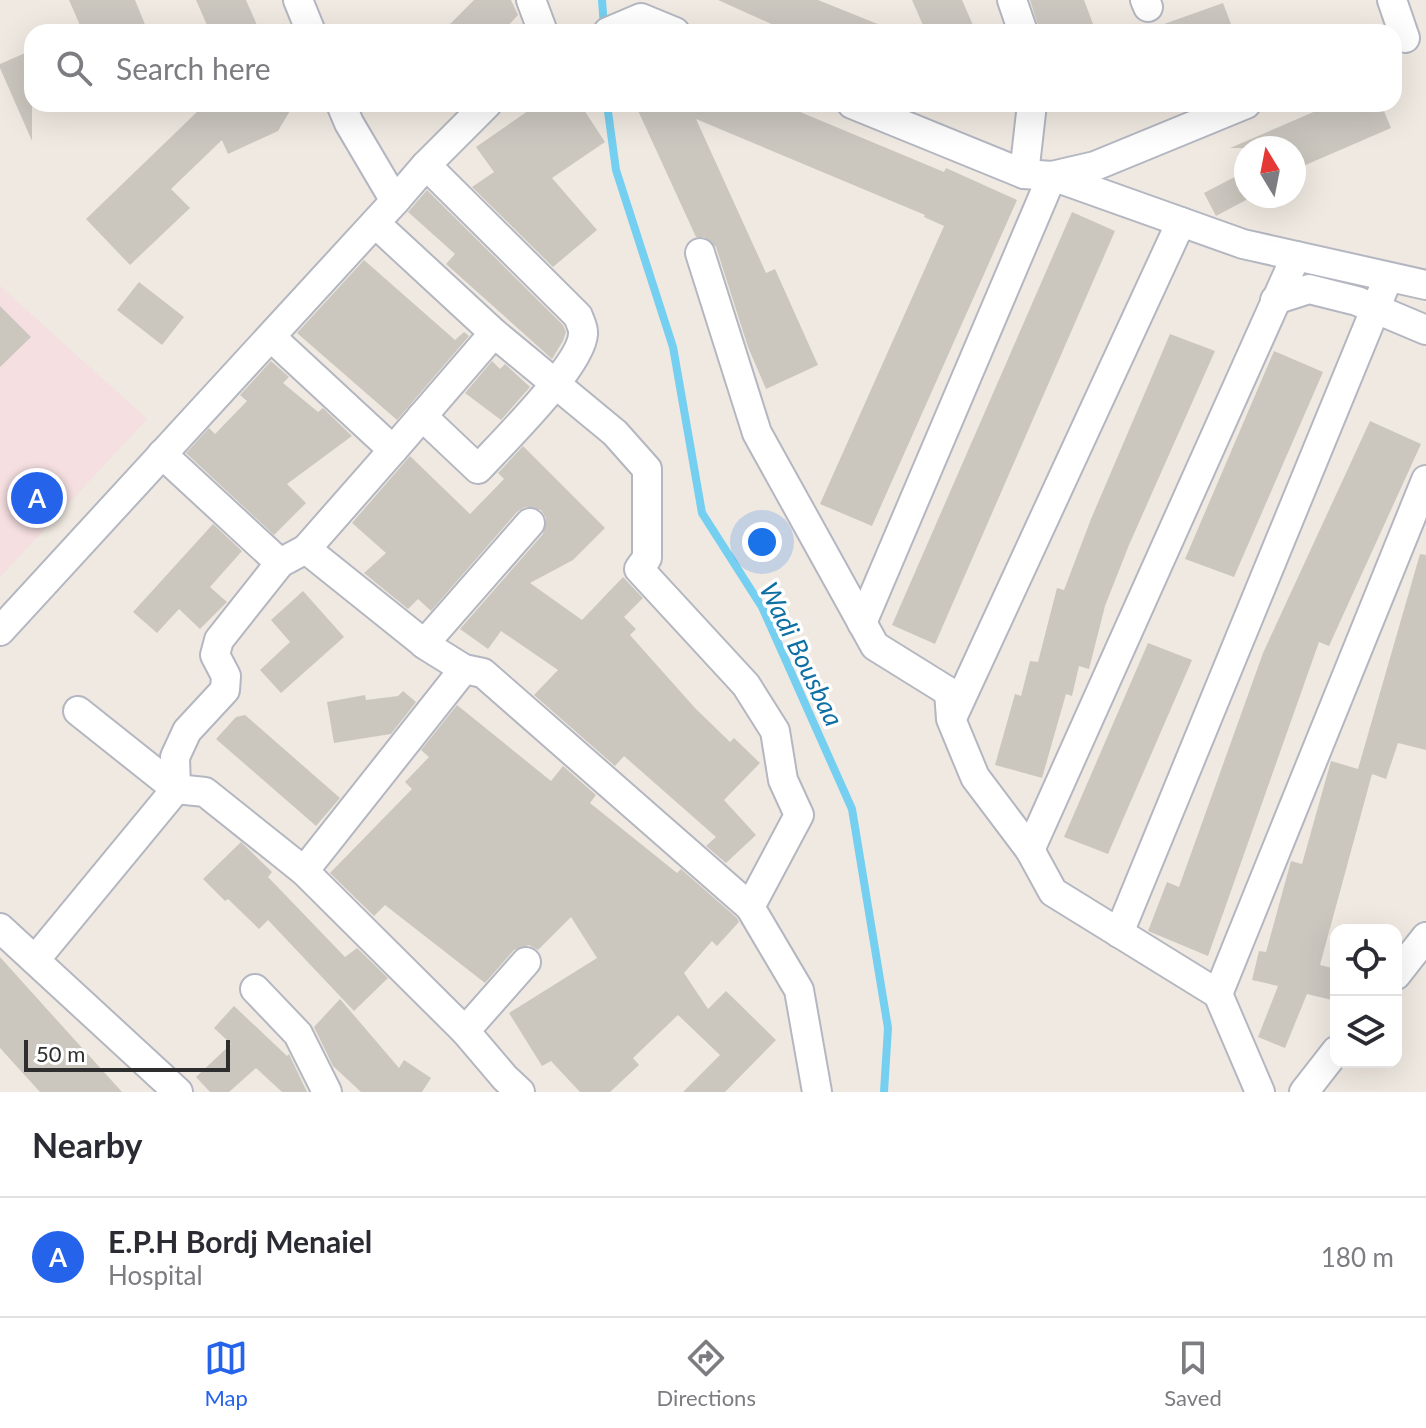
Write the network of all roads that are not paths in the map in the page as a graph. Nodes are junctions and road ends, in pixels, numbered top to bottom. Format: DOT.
graph roads {
  1 [pos="531,0"];
  2 [pos="1012,0"];
  3 [pos="1392,0"];
  4 [pos="303,2"];
  5 [pos="640,9"];
  6 [pos="309,24"];
  7 [pos="540,24"];
  8 [pos="619,24"];
  9 [pos="663,24"];
  10 [pos="1020,24"];
  11 [pos="1408,37"];
  12 [pos="344,112"];
  13 [pos="479,112"];
  14 [pos="872,112"];
  15 [pos="1031,112"];
  16 [pos="1227,112"];
  17 [pos="426,165"];
  18 [pos="1024,174"];
  19 [pos="1052,176"];
  20 [pos="395,201"];
  21 [pos="1181,222"];
  22 [pos="375,223"];
  23 [pos="700,253"];
  24 [pos="1296,256"];
  25 [pos="1388,278"];
  26 [pos="1426,285"];
  27 [pos="1275,300"];
  28 [pos="1374,308"];
  29 [pos="1426,330"];
  30 [pos="494,333"];
  31 [pos="271,337"];
  32 [pos="556,383"];
  33 [pos="422,416"];
  34 [pos="393,450"];
  35 [pos="162,454"];
  36 [pos="1426,480"];
  37 [pos="530,523"];
  38 [pos="306,549"];
  39 [pos="280,563"];
  40 [pos="862,623"];
  41 [pos="0,631"];
  42 [pos="424,644"];
  43 [pos="464,669"];
  44 [pos="78,711"];
  45 [pos="951,719"];
  46 [pos="176,789"];
  47 [pos="1030,850"];
  48 [pos="304,871"];
  49 [pos="750,907"];
  50 [pos="0,928"];
  51 [pos="1119,933"];
  52 [pos="1426,937"];
  53 [pos="35,960"];
  54 [pos="526,962"];
  55 [pos="1402,967"];
  56 [pos="255,989"];
  57 [pos="1218,994"];
  58 [pos="465,1031"];
  59 [pos="1330,1059"];
  60 [pos="178,1092"];
  61 [pos="327,1092"];
  62 [pos="520,1092"];
  63 [pos="817,1092"];
  64 [pos="1260,1092"];
  65 [pos="1304,1092"];
  1 -- 7 [label="street"];
  2 -- 10 [label="street"];
  3 -- 11 [label="street"];
  4 -- 6 [label="street"];
  5 -- 8 [label="street"];
  5 -- 9 [label="street"];
  12 -- 20 [label="street"];
  13 -- 17 [label="street"];
  14 -- 18 [label="street"];
  15 -- 18 [label="street"];
  16 -- 19 [label="street"];
  17 -- 20 [label="street"];
  17 -- 32 [label="street"];
  18 -- 19 [label="street"];
  19 -- 21 [label="street"];
  19 -- 40 [label="street"];
  20 -- 22 [label="street"];
  21 -- 24 [label="street"];
  21 -- 45 [label="street"];
  22 -- 30 [label="street"];
  22 -- 31 [label="street"];
  23 -- 40 [label="street"];
  24 -- 25 [label="street"];
  24 -- 27 [label="street"];
  25 -- 26 [label="street"];
  25 -- 28 [label="street"];
  27 -- 28 [label="street"];
  27 -- 47 [label="street"];
  28 -- 29 [label="street"];
  28 -- 51 [label="street"];
  30 -- 32 [label="street"];
  30 -- 33 [label="street"];
  31 -- 34 [label="street"];
  31 -- 35 [label="street"];
  32 -- 33 [label="street"];
  32 -- 49 [label="street"];
  33 -- 34 [label="street"];
  34 -- 38 [label="street"];
  35 -- 39 [label="street"];
  35 -- 41 [label="street"];
  36 -- 57 [label="street"];
  37 -- 42 [label="street"];
  38 -- 39 [label="street"];
  38 -- 42 [label="street"];
  39 -- 46 [label="street"];
  40 -- 45 [label="street"];
  42 -- 43 [label="street"];
  43 -- 48 [label="street"];
  43 -- 49 [label="street"];
  44 -- 46 [label="street"];
  45 -- 47 [label="street"];
  46 -- 48 [label="street"];
  46 -- 53 [label="street"];
  47 -- 51 [label="street"];
  48 -- 58 [label="street"];
  49 -- 63 [label="street"];
  50 -- 53 [label="street"];
  51 -- 57 [label="street"];
  52 -- 55 [label="street"];
  53 -- 60 [label="street"];
  54 -- 58 [label="street"];
  56 -- 61 [label="street"];
  57 -- 64 [label="street"];
  58 -- 62 [label="street"];
  59 -- 65 [label="street"];
}
